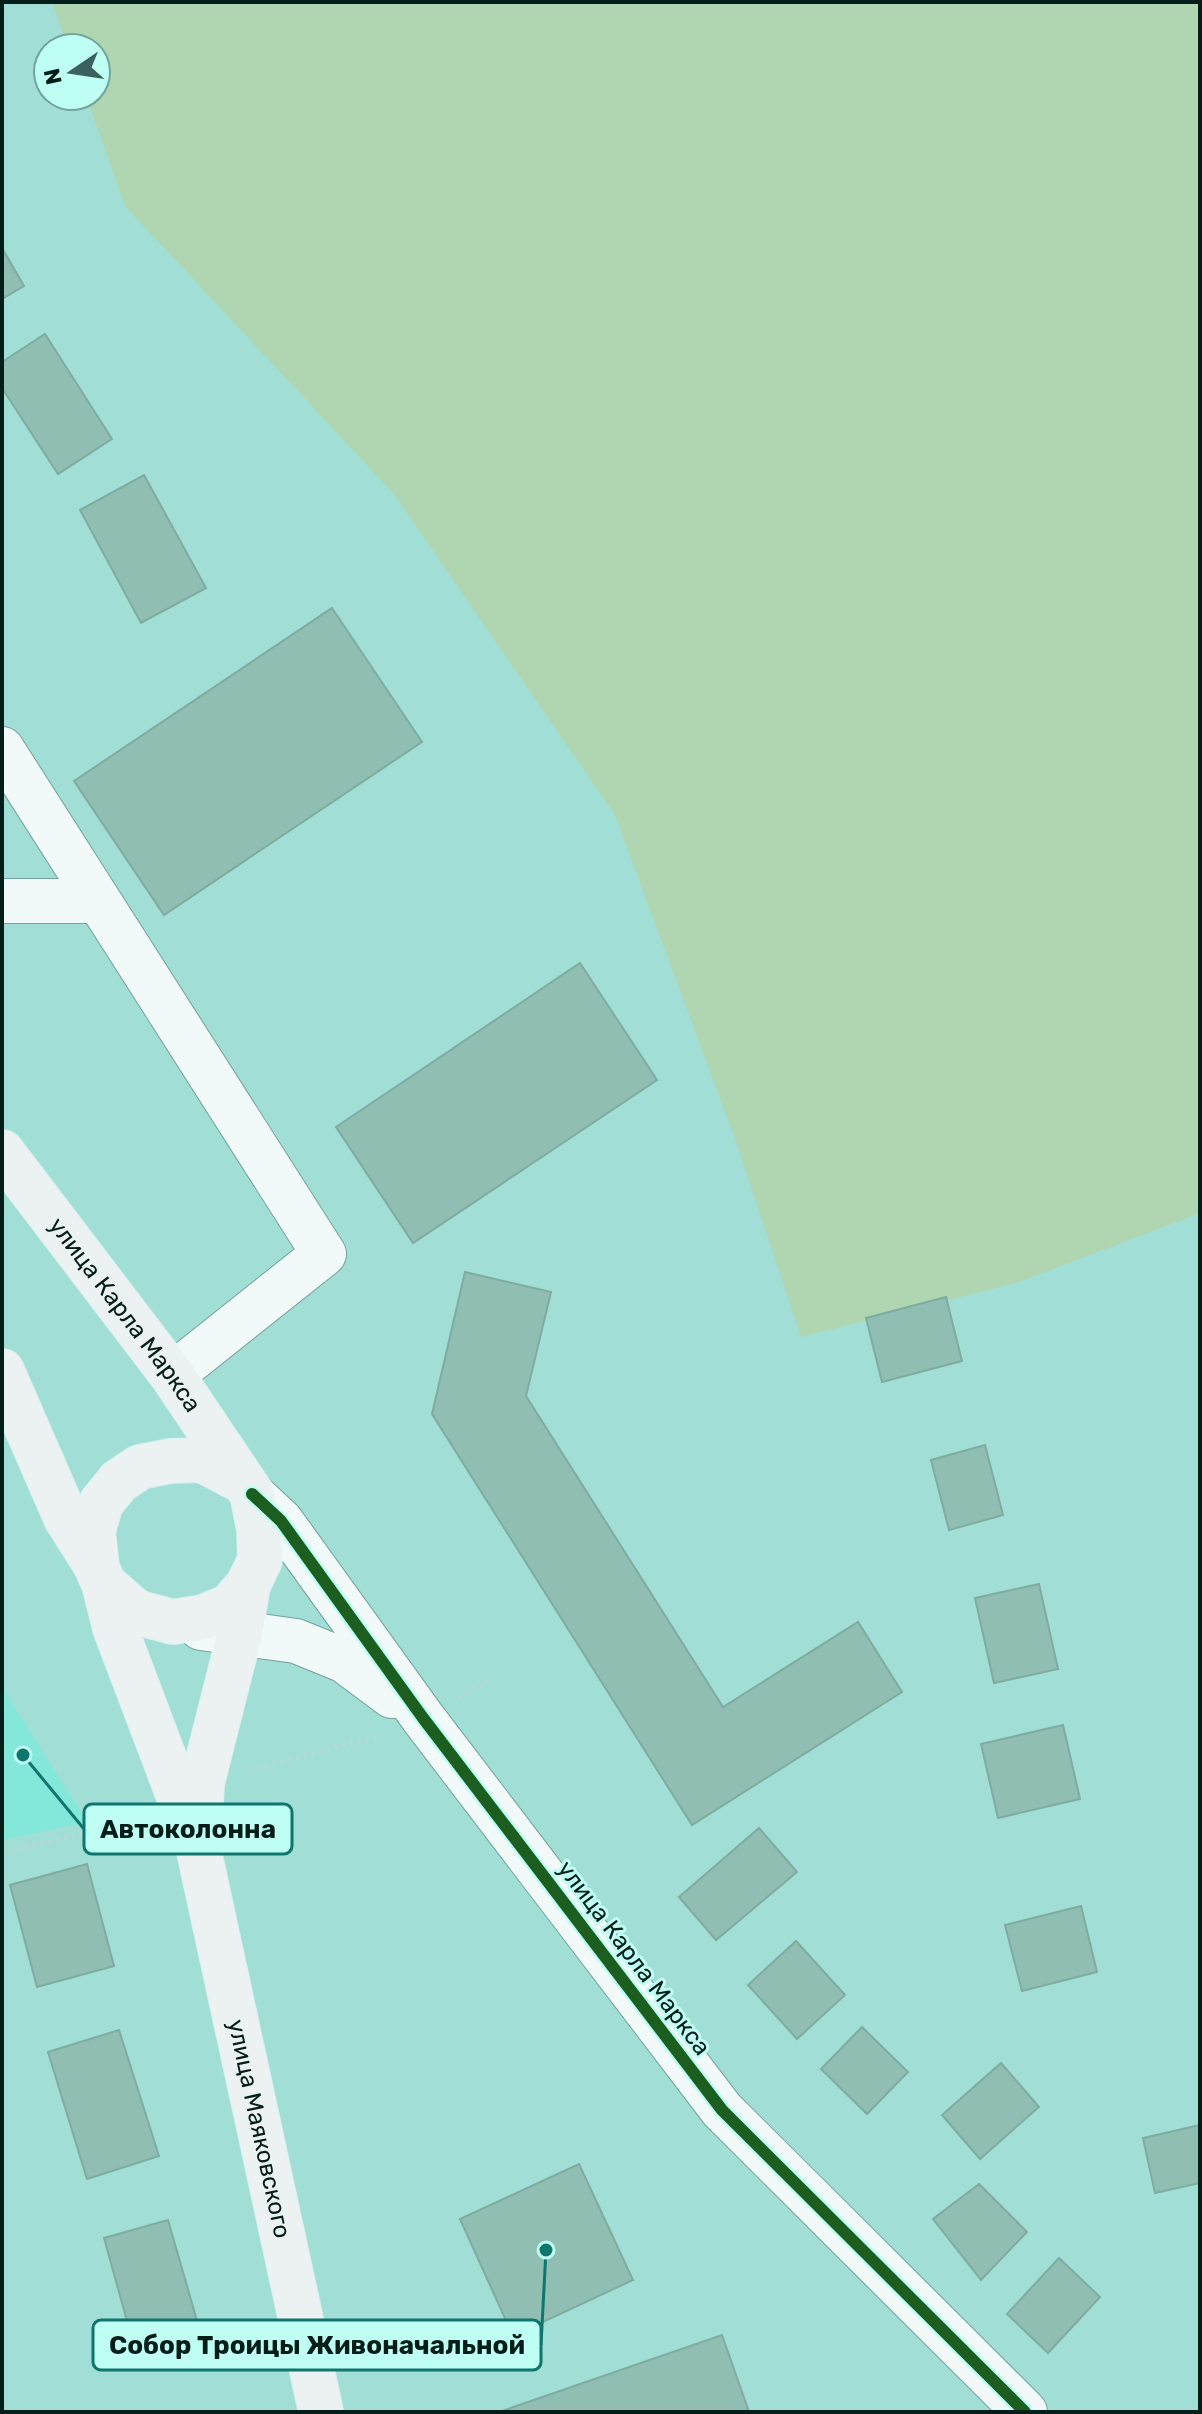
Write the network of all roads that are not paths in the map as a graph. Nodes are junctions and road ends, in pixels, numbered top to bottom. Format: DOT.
graph roads {
  1 [pos="2,749"];
  2 [pos="2,901"];
  3 [pos="99,901"];
  4 [pos="2,1152"];
  5 [pos="2,1371"];
  6 [pos="172,1375"];
  7 [pos="248,1488"];
  8 [pos="100,1576"];
  9 [pos="248,1585"];
  10 [pos="173,1622"];
  11 [pos="240,1633"];
  12 [pos="422,1718"];
  13 [pos="198,1847"];
  14 [pos="321,2412"];
  15 [pos="1025,2412"];
  1 -- 3 [label="street"];
  2 -- 3 [label="street"];
  3 -- 6 [label="street"];
  4 -- 6 [label="main road, улица Карла Маркса"];
  5 -- 8 [label="main road"];
  6 -- 7 [label="main road, улица Карла Маркса"];
  7 -- 8 [label="main road"];
  7 -- 9 [label="main road"];
  7 -- 12 [label="street, улица Карла Маркса"];
  8 -- 10 [label="main road"];
  8 -- 13 [label="main road, улица Маяковского"];
  9 -- 10 [label="main road"];
  9 -- 11 [label="main road, улица Маяковского"];
  10 -- 11 [label="street, улица Карла Маркса"];
  11 -- 12 [label="street, улица Карла Маркса"];
  11 -- 13 [label="main road, улица Маяковского"];
  12 -- 15 [label="street, улица Карла Маркса"];
  13 -- 14 [label="main road, улица Маяковского"];
}
